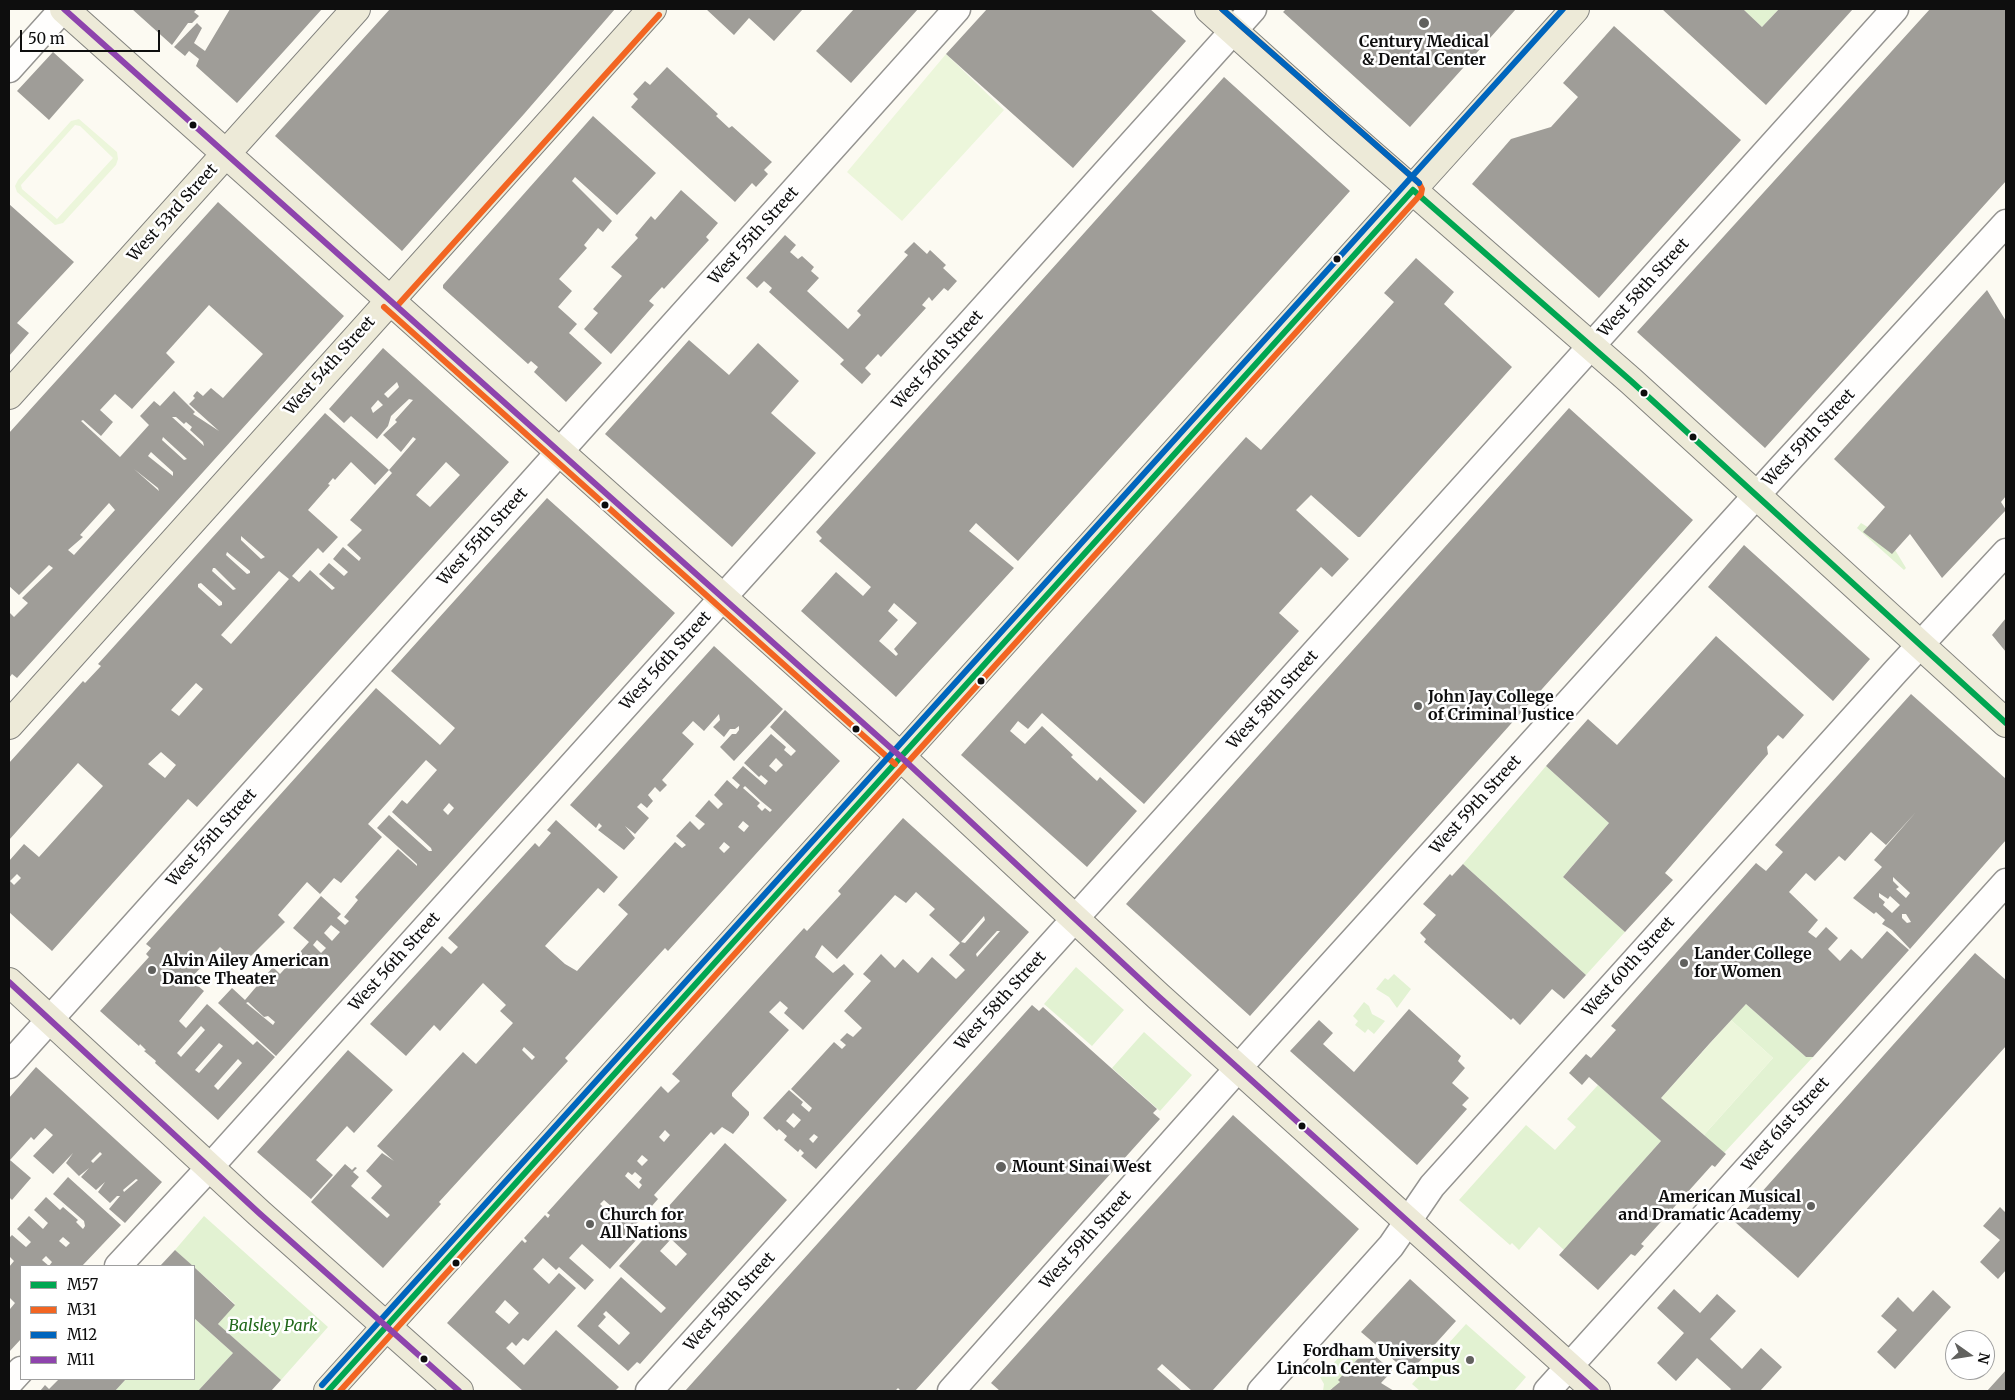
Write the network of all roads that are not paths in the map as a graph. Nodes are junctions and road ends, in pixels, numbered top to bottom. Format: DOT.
graph roads {
  1 [pos="63,9"];
  2 [pos="356,9"];
  3 [pos="652,9"];
  4 [pos="957,9"];
  5 [pos="1210,9"];
  6 [pos="1253,9"];
  7 [pos="1575,9"];
  8 [pos="1895,9"];
  9 [pos="1233,29"];
  10 [pos="9,68"];
  11 [pos="227,153"];
  12 [pos="1413,190"];
  13 [pos="2002,238"];
  14 [pos="390,300"];
  15 [pos="1590,347"];
  16 [pos="9,395"];
  17 [pos="560,452"];
  18 [pos="1755,496"];
  19 [pos="2006,552"];
  20 [pos="724,598"];
  21 [pos="1920,645"];
  22 [pos="2006,723"];
  23 [pos="9,725"];
  24 [pos="901,757"];
  25 [pos="2006,882"];
  26 [pos="1076,919"];
  27 [pos="9,982"];
  28 [pos="50,1018"];
  29 [pos="9,1065"];
  30 [pos="1238,1068"];
  31 [pos="210,1167"];
  32 [pos="1407,1222"];
  33 [pos="119,1265"];
  34 [pos="387,1326"];
  35 [pos="1569,1367"];
  36 [pos="20,1371"];
  37 [pos="9,1383"];
  38 [pos="328,1391"];
  39 [pos="459,1391"];
  40 [pos="649,1391"];
  41 [pos="951,1391"];
  42 [pos="1261,1391"];
  43 [pos="1547,1391"];
  44 [pos="1596,1391"];
  1 -- 10 [label="street"];
  1 -- 11 [label="main road"];
  2 -- 11 [label="main road, West 53rd Street"];
  3 -- 14 [label="main road, West 54th Street"];
  4 -- 17 [label="street, West 55th Street"];
  5 -- 9 [label="main road"];
  6 -- 9 [label="street, West 56th Street"];
  7 -- 12 [label="main road"];
  8 -- 15 [label="street, West 58th Street"];
  9 -- 12 [label="main road"];
  9 -- 20 [label="street, West 56th Street"];
  11 -- 14 [label="main road"];
  11 -- 16 [label="main road, West 53rd Street"];
  12 -- 15 [label="main road"];
  12 -- 24 [label="main road"];
  13 -- 18 [label="street, West 59th Street"];
  14 -- 17 [label="main road"];
  14 -- 23 [label="main road, West 54th Street"];
  15 -- 18 [label="main road"];
  15 -- 26 [label="street, West 58th Street"];
  17 -- 20 [label="main road"];
  17 -- 28 [label="street, West 55th Street"];
  18 -- 21 [label="main road"];
  18 -- 30 [label="street, West 59th Street"];
  19 -- 21 [label="street, West 60th Street"];
  20 -- 24 [label="main road"];
  20 -- 31 [label="street, West 56th Street"];
  21 -- 22 [label="main road"];
  21 -- 32 [label="street, West 60th Street"];
  24 -- 26 [label="main road"];
  24 -- 34 [label="main road"];
  25 -- 35 [label="street, West 61st Street"];
  26 -- 30 [label="main road"];
  26 -- 40 [label="street, West 58th Street"];
  27 -- 28 [label="main road"];
  28 -- 29 [label="street, West 55th Street"];
  28 -- 31 [label="main road"];
  30 -- 32 [label="main road"];
  30 -- 41 [label="street, West 59th Street"];
  31 -- 33 [label="street, West 56th Street"];
  31 -- 34 [label="main road"];
  32 -- 35 [label="main road"];
  32 -- 42 [label="street, West 60th Street"];
  34 -- 38 [label="main road"];
  34 -- 39 [label="main road"];
  35 -- 43 [label="street, West 61st Street"];
  35 -- 44 [label="main road"];
  36 -- 37 [label="street"];
}
